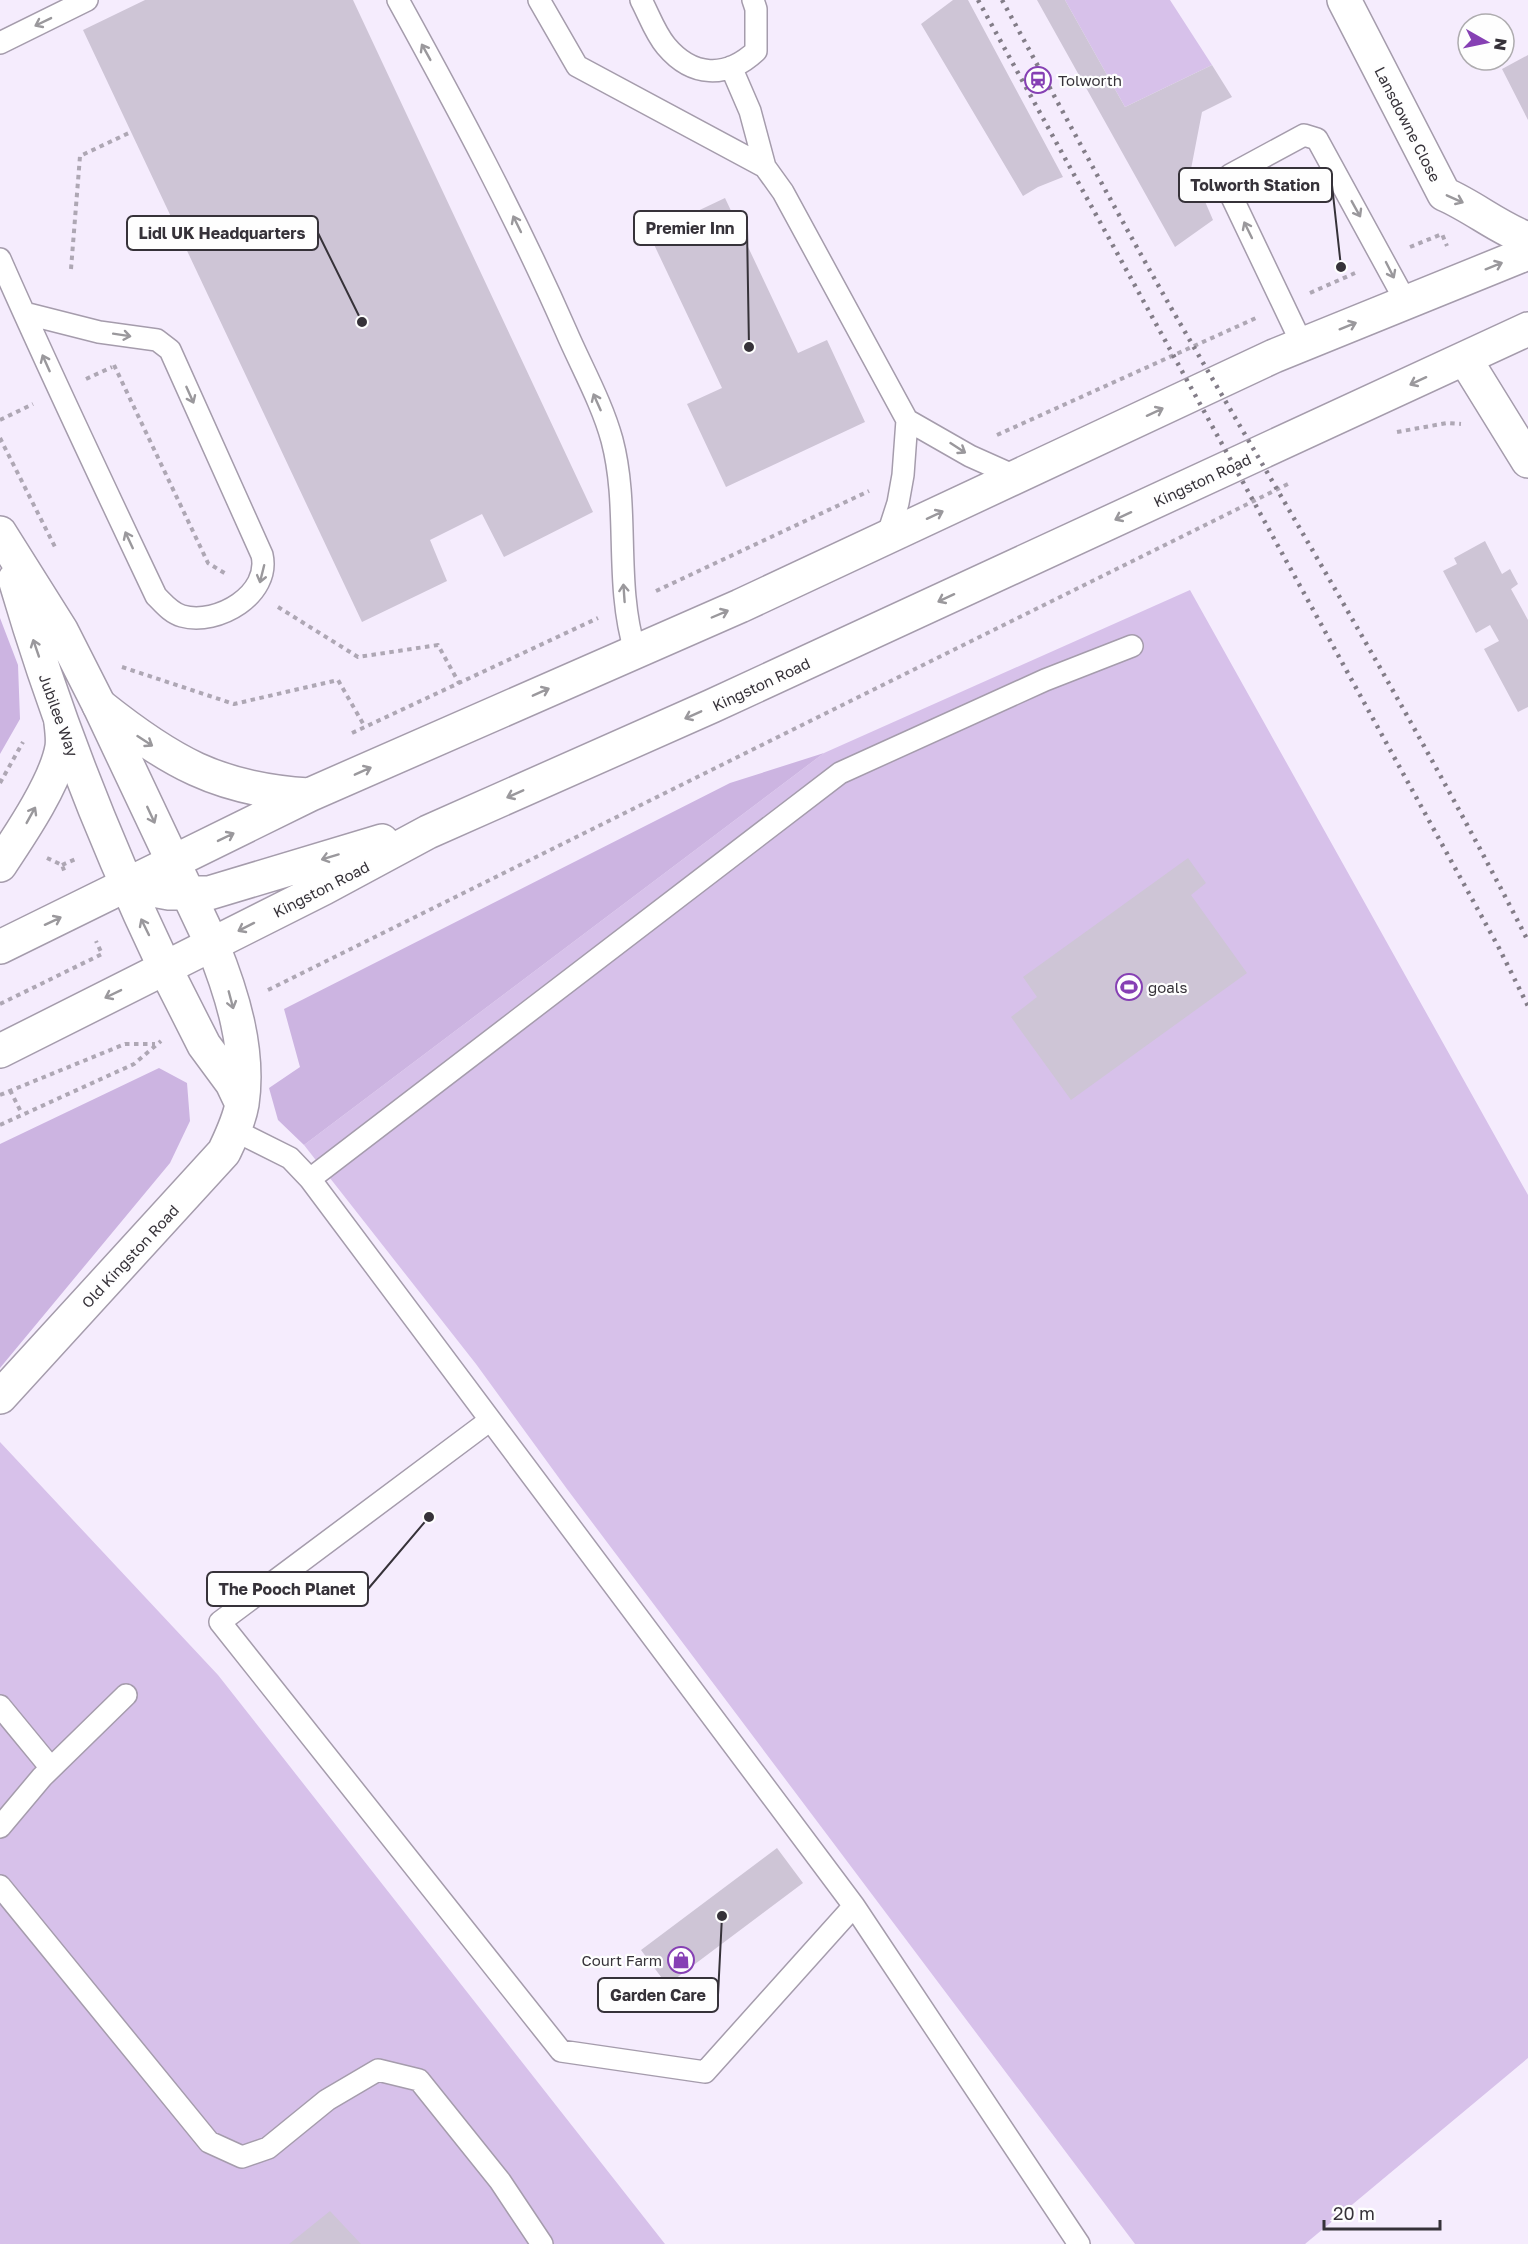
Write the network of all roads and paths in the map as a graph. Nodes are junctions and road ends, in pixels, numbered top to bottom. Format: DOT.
graph roads {
  1 [pos="87,0"];
  2 [pos="398,0"];
  3 [pos="539,0"];
  4 [pos="641,0"];
  5 [pos="753,0"];
  6 [pos="1344,0"];
  7 [pos="0,43"];
  8 [pos="731,67"];
  9 [pos="131,132"];
  10 [pos="765,167"];
  11 [pos="1528,239"];
  12 [pos="1406,249"];
  13 [pos="1528,253"];
  14 [pos="1450,254"];
  15 [pos="0,259"];
  16 [pos="71,269"];
  17 [pos="1364,269"];
  18 [pos="1309,294"];
  19 [pos="1406,302"];
  20 [pos="24,313"];
  21 [pos="1258,317"];
  22 [pos="1528,329"];
  23 [pos="99,332"];
  24 [pos="1302,344"];
  25 [pos="1465,358"];
  26 [pos="59,391"];
  27 [pos="32,404"];
  28 [pos="0,420"];
  29 [pos="907,420"];
  30 [pos="1447,423"];
  31 [pos="1389,433"];
  32 [pos="993,437"];
  33 [pos="1528,461"];
  34 [pos="1017,477"];
  35 [pos="1293,481"];
  36 [pos="872,490"];
  37 [pos="2,537"];
  38 [pos="887,537"];
  39 [pos="625,605"];
  40 [pos="1132,645"];
  41 [pos="635,651"];
  42 [pos="338,680"];
  43 [pos="99,705"];
  44 [pos="62,723"];
  45 [pos="365,727"];
  46 [pos="344,737"];
  47 [pos="309,795"];
  48 [pos="428,832"];
  49 [pos="173,863"];
  50 [pos="0,865"];
  51 [pos="125,885"];
  52 [pos="189,895"];
  53 [pos="94,937"];
  54 [pos="212,944"];
  55 [pos="0,947"];
  56 [pos="165,968"];
  57 [pos="262,993"];
  58 [pos="0,1004"];
  59 [pos="0,1051"];
  60 [pos="10,1090"];
  61 [pos="0,1095"];
  62 [pos="22,1114"];
  63 [pos="238,1117"];
  64 [pos="0,1125"];
  65 [pos="310,1179"];
  66 [pos="0,1397"];
  67 [pos="489,1420"];
  68 [pos="126,1695"];
  69 [pos="0,1706"];
  70 [pos="51,1768"];
  71 [pos="0,1827"];
  72 [pos="0,1886"];
  73 [pos="854,1906"];
  74 [pos="542,2244"];
  75 [pos="1079,2244"];
  1 -- 7 [label="lane, one-way"];
  39 -- 2 [label="lane, one-way"];
  3 -- 10 [label="lane"];
  4 -- 8 [label="lane"];
  5 -- 8 [label="lane"];
  6 -- 11 [label="main road, Lansdowne Close, one-way"];
  8 -- 10 [label="lane"];
  9 -- 16 [label="path"];
  10 -- 29 [label="lane"];
  12 -- 14 [label="path"];
  19 -- 13 [label="main road, one-way"];
  15 -- 20 [label="lane"];
  17 -- 18 [label="path"];
  24 -- 19 [label="main road, one-way"];
  24 -- 19 [label="lane, one-way"];
  20 -- 23 [label="lane"];
  26 -- 20 [label="lane, one-way"];
  21 -- 32 [label="path"];
  22 -- 25 [label="main road, Kingston Road"];
  23 -- 26 [label="path"];
  23 -- 26 [label="lane, one-way"];
  34 -- 24 [label="main road, one-way"];
  25 -- 33 [label="main road"];
  25 -- 48 [label="main road, Kingston Road, one-way"];
  27 -- 28 [label="path"];
  29 -- 34 [label="lane, one-way"];
  29 -- 38 [label="lane"];
  30 -- 31 [label="path"];
  38 -- 34 [label="main road, one-way"];
  35 -- 57 [label="path"];
  36 -- 39 [label="path"];
  37 -- 43 [label="main road, Jubilee Way"];
  44 -- 37 [label="main road, Jubilee Way, one-way"];
  41 -- 38 [label="main road, one-way"];
  39 -- 41 [label="lane"];
  39 -- 45 [label="path"];
  40 -- 65 [label="lane"];
  47 -- 41 [label="main road, one-way"];
  42 -- 45 [label="path"];
  43 -- 47 [label="main road, one-way"];
  43 -- 49 [label="main road, Jubilee Way, one-way"];
  50 -- 44 [label="main road, one-way"];
  44 -- 51 [label="main road, Jubilee Way"];
  45 -- 46 [label="path"];
  49 -- 47 [label="main road, one-way"];
  48 -- 52 [label="main road, one-way"];
  48 -- 54 [label="main road, Kingston Road, one-way"];
  49 -- 51 [label="main road"];
  49 -- 52 [label="main road, Jubilee Way"];
  51 -- 52 [label="main road"];
  55 -- 51 [label="main road, one-way"];
  56 -- 51 [label="main road, Jubilee Way, one-way"];
  52 -- 54 [label="main road, Old Kingston Road"];
  53 -- 58 [label="path"];
  54 -- 56 [label="main road, Kingston Road"];
  54 -- 63 [label="main road, Old Kingston Road, one-way"];
  56 -- 59 [label="main road, Kingston Road, one-way"];
  56 -- 63 [label="main road"];
  60 -- 61 [label="path"];
  60 -- 62 [label="path"];
  60 -- 62 [label="path"];
  62 -- 64 [label="path"];
  63 -- 65 [label="lane"];
  63 -- 66 [label="main road, Old Kingston Road"];
  65 -- 67 [label="lane"];
  67 -- 73 [label="lane"];
  67 -- 73 [label="lane"];
  68 -- 70 [label="lane"];
  69 -- 70 [label="lane"];
  70 -- 71 [label="lane"];
  72 -- 74 [label="lane"];
  73 -- 75 [label="lane"];
}
